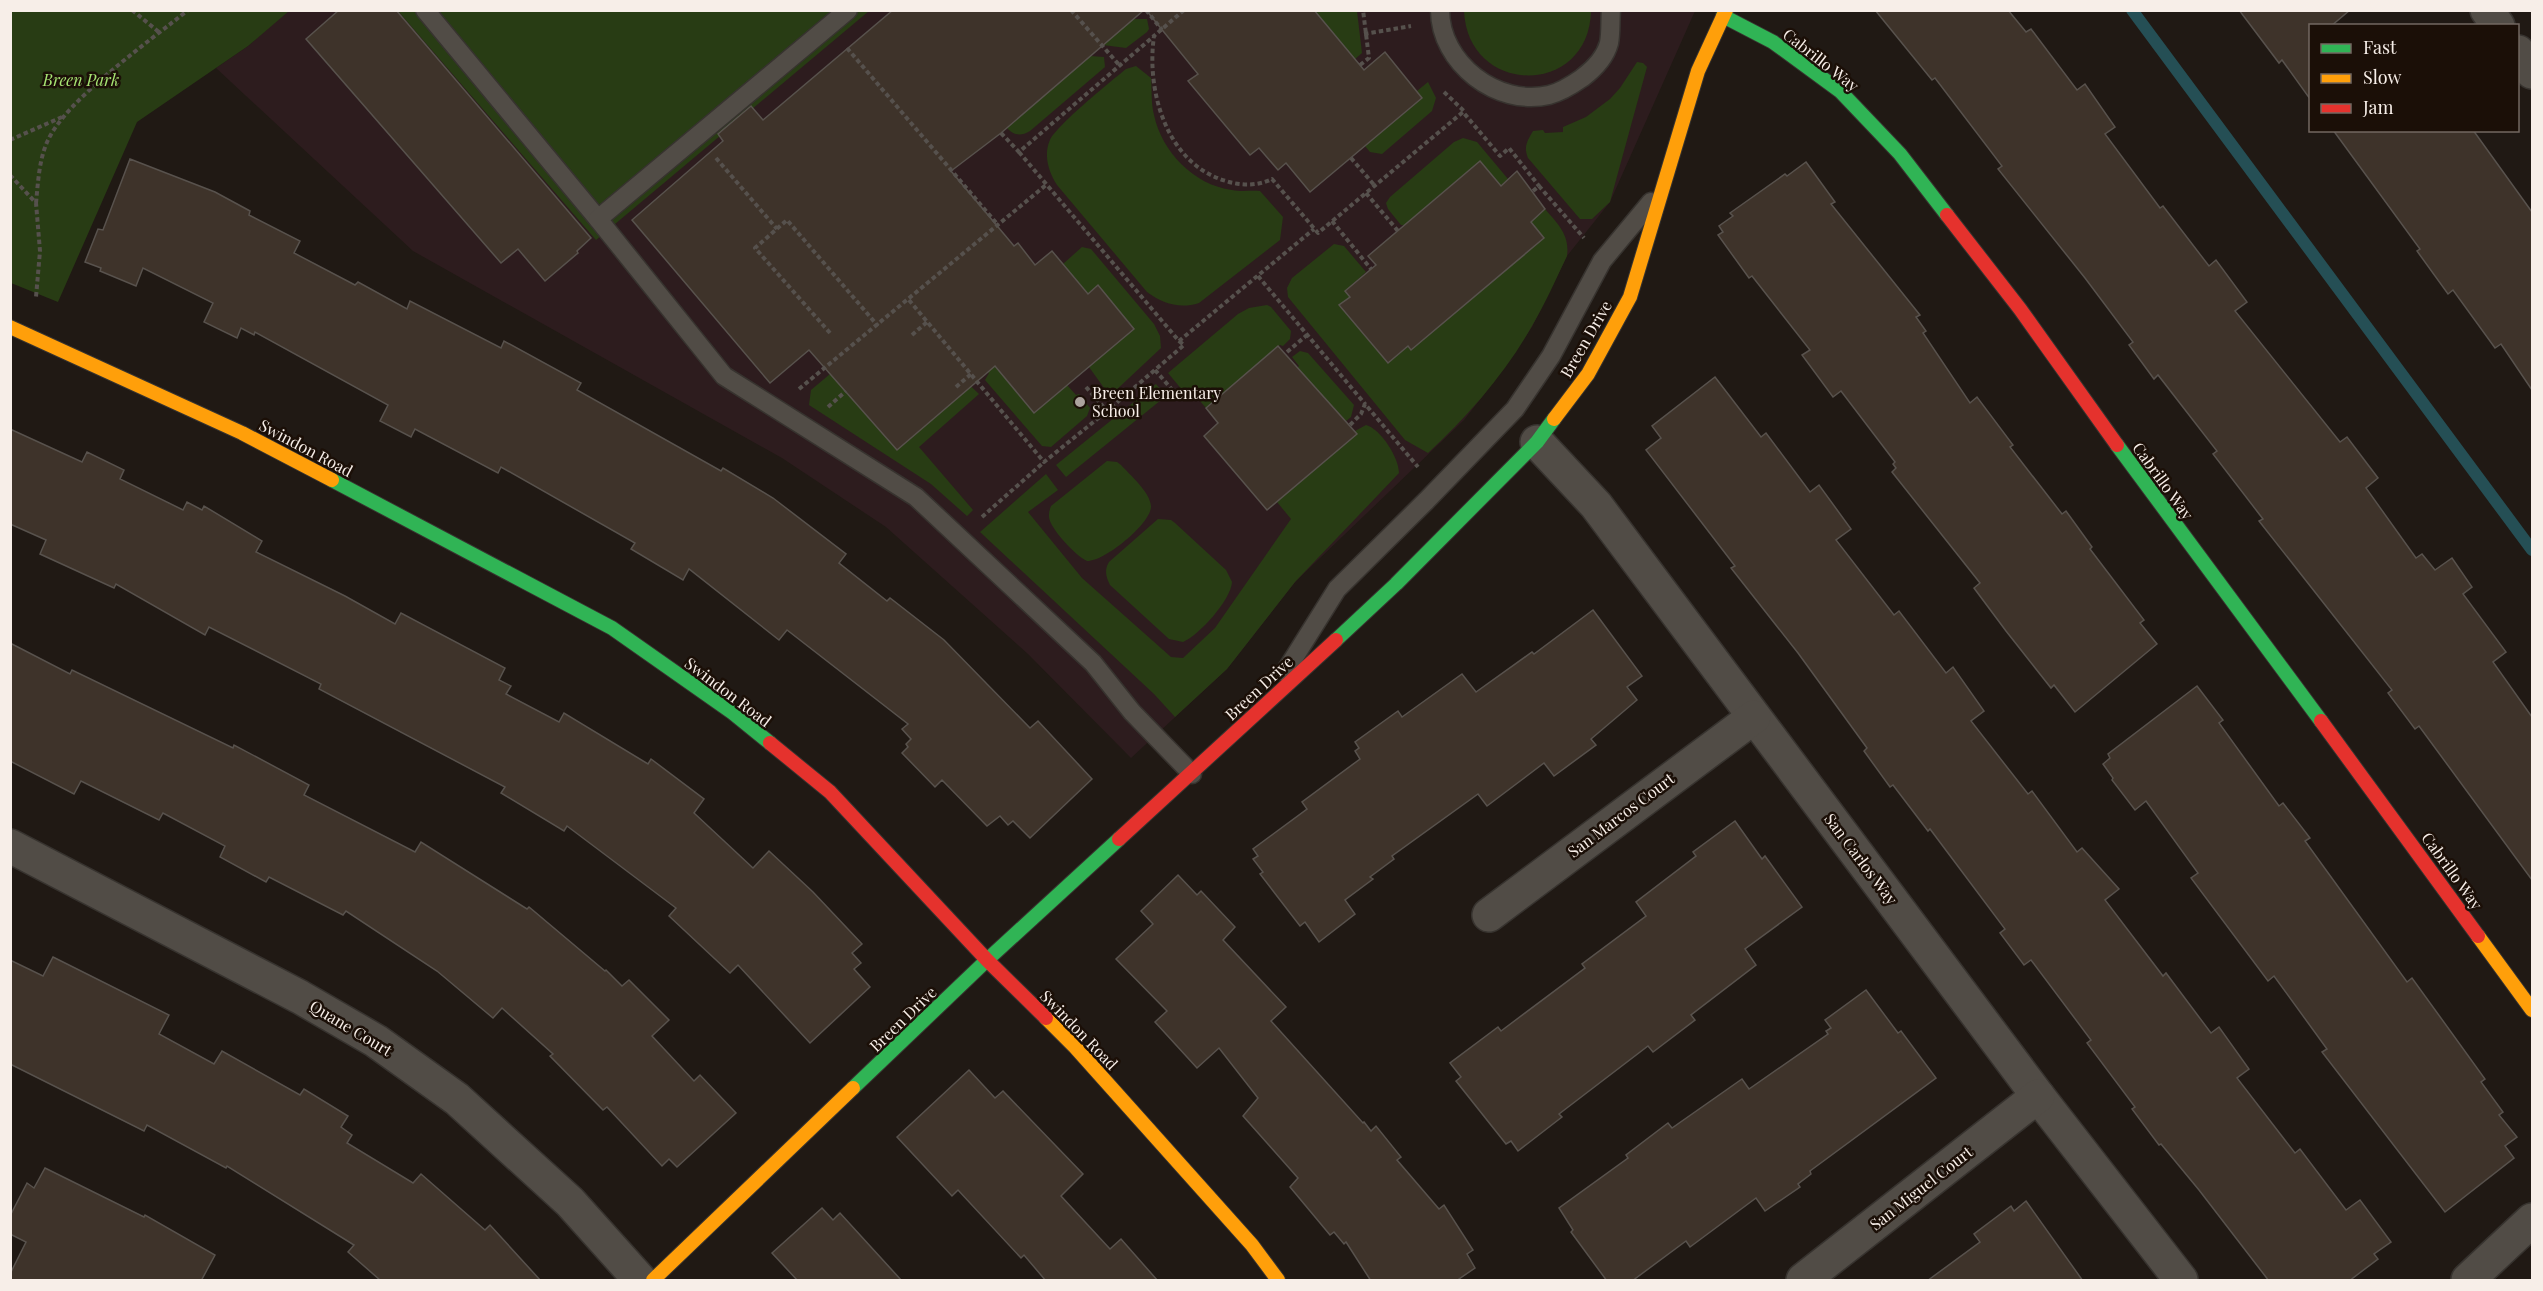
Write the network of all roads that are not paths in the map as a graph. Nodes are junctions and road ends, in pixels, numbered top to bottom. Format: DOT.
graph roads {
  1 [pos="425,10"];
  2 [pos="848,10"];
  3 [pos="1440,10"];
  4 [pos="1611,10"];
  5 [pos="2487,10"];
  6 [pos="1721,12"];
  7 [pos="2497,24"];
  8 [pos="2519,55"];
  9 [pos="2532,72"];
  10 [pos="1665,185"];
  11 [pos="598,219"];
  12 [pos="10,327"];
  13 [pos="1537,442"];
  14 [pos="1263,707"];
  15 [pos="1754,717"];
  16 [pos="1192,774"];
  17 [pos="10,846"];
  18 [pos="1489,915"];
  19 [pos="987,960"];
  20 [pos="2532,1010"];
  21 [pos="2038,1096"];
  22 [pos="2532,1220"];
  23 [pos="640,1281"];
  24 [pos="653,1281"];
  25 [pos="1278,1281"];
  26 [pos="1803,1281"];
  27 [pos="2181,1281"];
  28 [pos="2468,1281"];
  1 -- 11 [label="lane"];
  2 -- 11 [label="lane"];
  3 -- 4 [label="lane"];
  5 -- 7 [label="street"];
  6 -- 10 [label="street, Breen Drive"];
  6 -- 20 [label="street, Cabrillo Way"];
  8 -- 9 [label="street"];
  10 -- 13 [label="street, Breen Drive"];
  10 -- 14 [label="lane"];
  11 -- 16 [label="lane"];
  12 -- 19 [label="street, Swindon Road"];
  13 -- 14 [label="street, Breen Drive"];
  13 -- 15 [label="street, San Carlos Way"];
  14 -- 16 [label="street, Breen Drive"];
  15 -- 18 [label="street, San Marcos Court"];
  15 -- 21 [label="street, San Carlos Way"];
  16 -- 19 [label="street, Breen Drive"];
  17 -- 23 [label="street, Quane Court"];
  19 -- 24 [label="street, Breen Drive"];
  19 -- 25 [label="street, Swindon Road"];
  21 -- 26 [label="street, San Miguel Court"];
  21 -- 27 [label="street, San Carlos Way"];
  22 -- 28 [label="street"];
}
